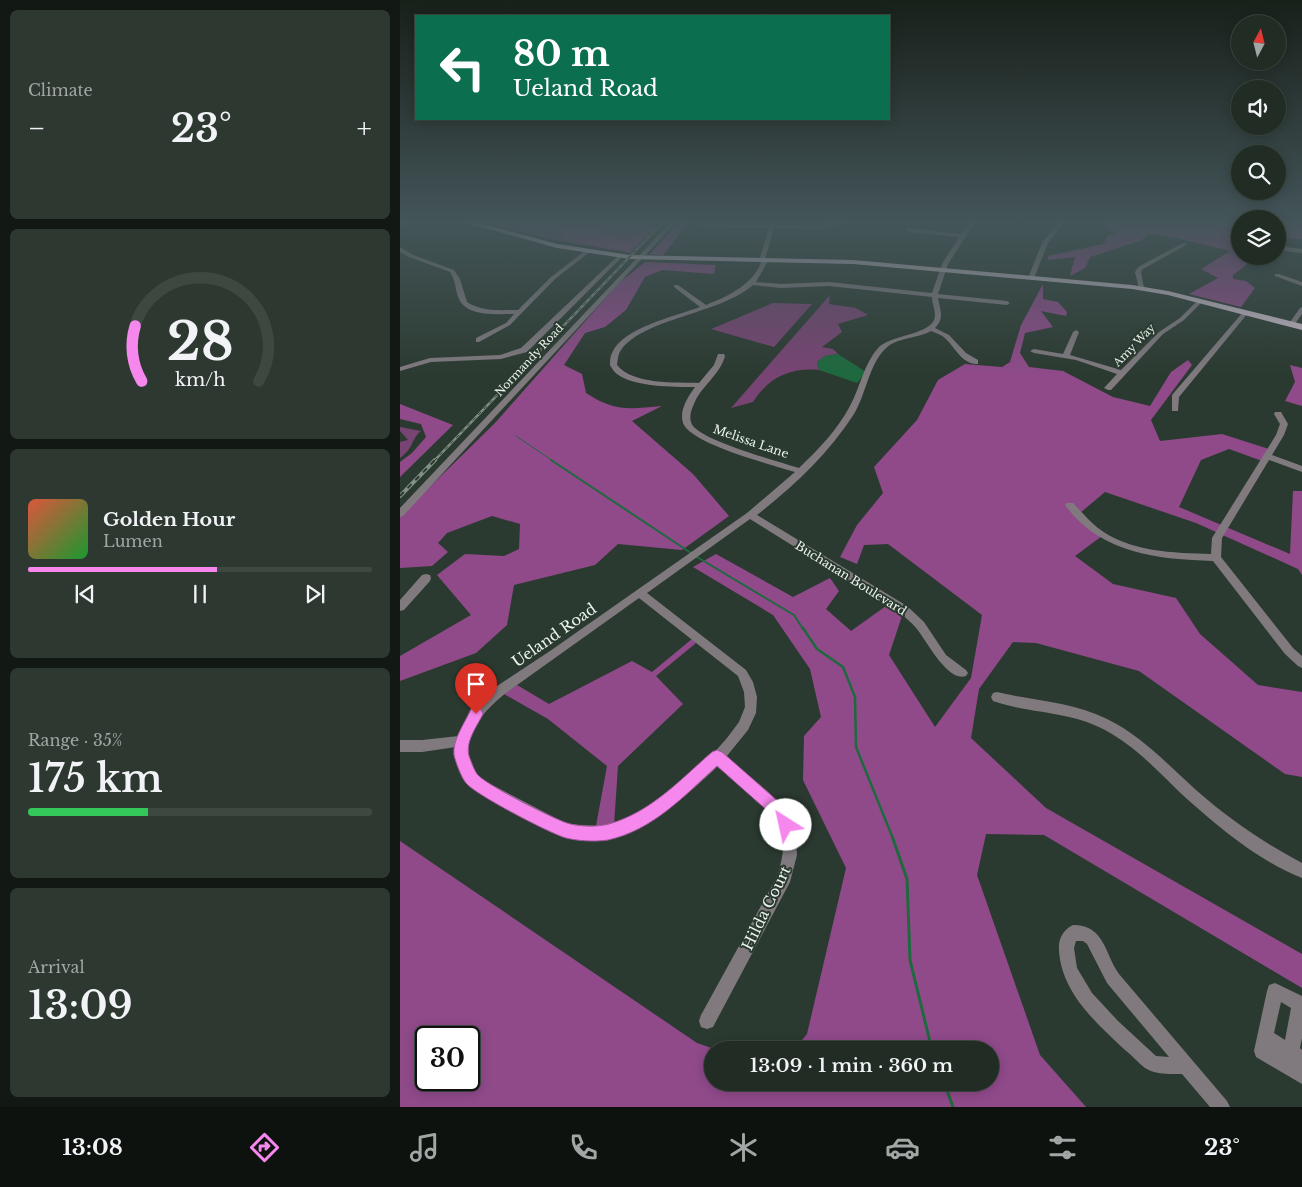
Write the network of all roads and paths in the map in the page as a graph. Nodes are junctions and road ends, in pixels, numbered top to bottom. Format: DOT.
graph roads {
  1 [pos="453,273"];
  2 [pos="560,273"];
  3 [pos="603,273"];
  4 [pos="626,273"];
  5 [pos="760,273"];
  6 [pos="940,273"];
  7 [pos="971,273"];
  8 [pos="1033,273"];
  9 [pos="1138,273"];
  10 [pos="1277,275"];
  11 [pos="1031,278"];
  12 [pos="752,283"];
  13 [pos="1302,284"];
  14 [pos="676,286"];
  15 [pos="1141,288"];
  16 [pos="935,294"];
  17 [pos="1200,301"];
  18 [pos="1007,303"];
  19 [pos="705,308"];
  20 [pos="1302,308"];
  21 [pos="520,312"];
  22 [pos="1245,313"];
  23 [pos="1298,325"];
  24 [pos="930,328"];
  25 [pos="1076,332"];
  26 [pos="479,340"];
  27 [pos="1034,351"];
  28 [pos="721,356"];
  29 [pos="1066,356"];
  30 [pos="976,362"];
  31 [pos="400,369"];
  32 [pos="1122,373"];
  33 [pos="700,385"];
  34 [pos="1108,388"];
  35 [pos="1175,409"];
  36 [pos="1278,414"];
  37 [pos="1267,456"];
  38 [pos="1302,469"];
  39 [pos="800,471"];
  40 [pos="1070,505"];
  41 [pos="400,514"];
  42 [pos="750,515"];
  43 [pos="1216,558"];
  44 [pos="426,578"];
  45 [pos="640,593"];
  46 [pos="400,607"];
  47 [pos="1302,663"];
  48 [pos="962,673"];
  49 [pos="997,697"];
  50 [pos="462,741"];
  51 [pos="400,746"];
  52 [pos="717,757"];
  53 [pos="1302,871"];
  54 [pos="707,1021"];
  55 [pos="1265,1037"];
  56 [pos="1297,1056"];
  57 [pos="1186,1065"];
  58 [pos="1302,1075"];
  59 [pos="1221,1107"];
  1 -- 21 [label="street"];
  2 -- 21 [label="street"];
  3 -- 31 [label="street"];
  4 -- 41 [label="street, Normandy Road"];
  5 -- 12 [label="street"];
  6 -- 16 [label="street"];
  7 -- 11 [label="main road"];
  8 -- 11 [label="street"];
  9 -- 15 [label="street"];
  10 -- 13 [label="street"];
  11 -- 15 [label="main road"];
  12 -- 16 [label="street"];
  12 -- 19 [label="street"];
  14 -- 19 [label="street"];
  15 -- 17 [label="main road"];
  16 -- 18 [label="street"];
  16 -- 24 [label="street"];
  17 -- 22 [label="main road"];
  17 -- 32 [label="street, Amy Way"];
  19 -- 33 [label="street"];
  20 -- 23 [label="street"];
  21 -- 26 [label="street"];
  22 -- 23 [label="main road"];
  22 -- 35 [label="street"];
  24 -- 30 [label="street"];
  24 -- 39 [label="street, Ueland Road"];
  25 -- 29 [label="street"];
  27 -- 29 [label="street"];
  28 -- 33 [label="street, Melissa Lane"];
  29 -- 32 [label="street"];
  32 -- 34 [label="street, Amy Way"];
  33 -- 39 [label="street, Melissa Lane"];
  36 -- 37 [label="street"];
  37 -- 38 [label="street"];
  37 -- 43 [label="street"];
  39 -- 42 [label="street, Ueland Road"];
  40 -- 43 [label="street"];
  42 -- 45 [label="street, Ueland Road"];
  42 -- 48 [label="street, Buchanan Boulevard"];
  43 -- 47 [label="street"];
  44 -- 46 [label="street"];
  45 -- 50 [label="street, Ueland Road"];
  45 -- 52 [label="street"];
  49 -- 53 [label="street"];
  50 -- 51 [label="street"];
  50 -- 52 [label="street"];
  52 -- 54 [label="street, Hilda Court"];
  55 -- 56 [label="street"];
  55 -- 56 [label="street"];
  55 -- 58 [label="street"];
  57 -- 57 [label="street"];
  57 -- 59 [label="street"];
}
